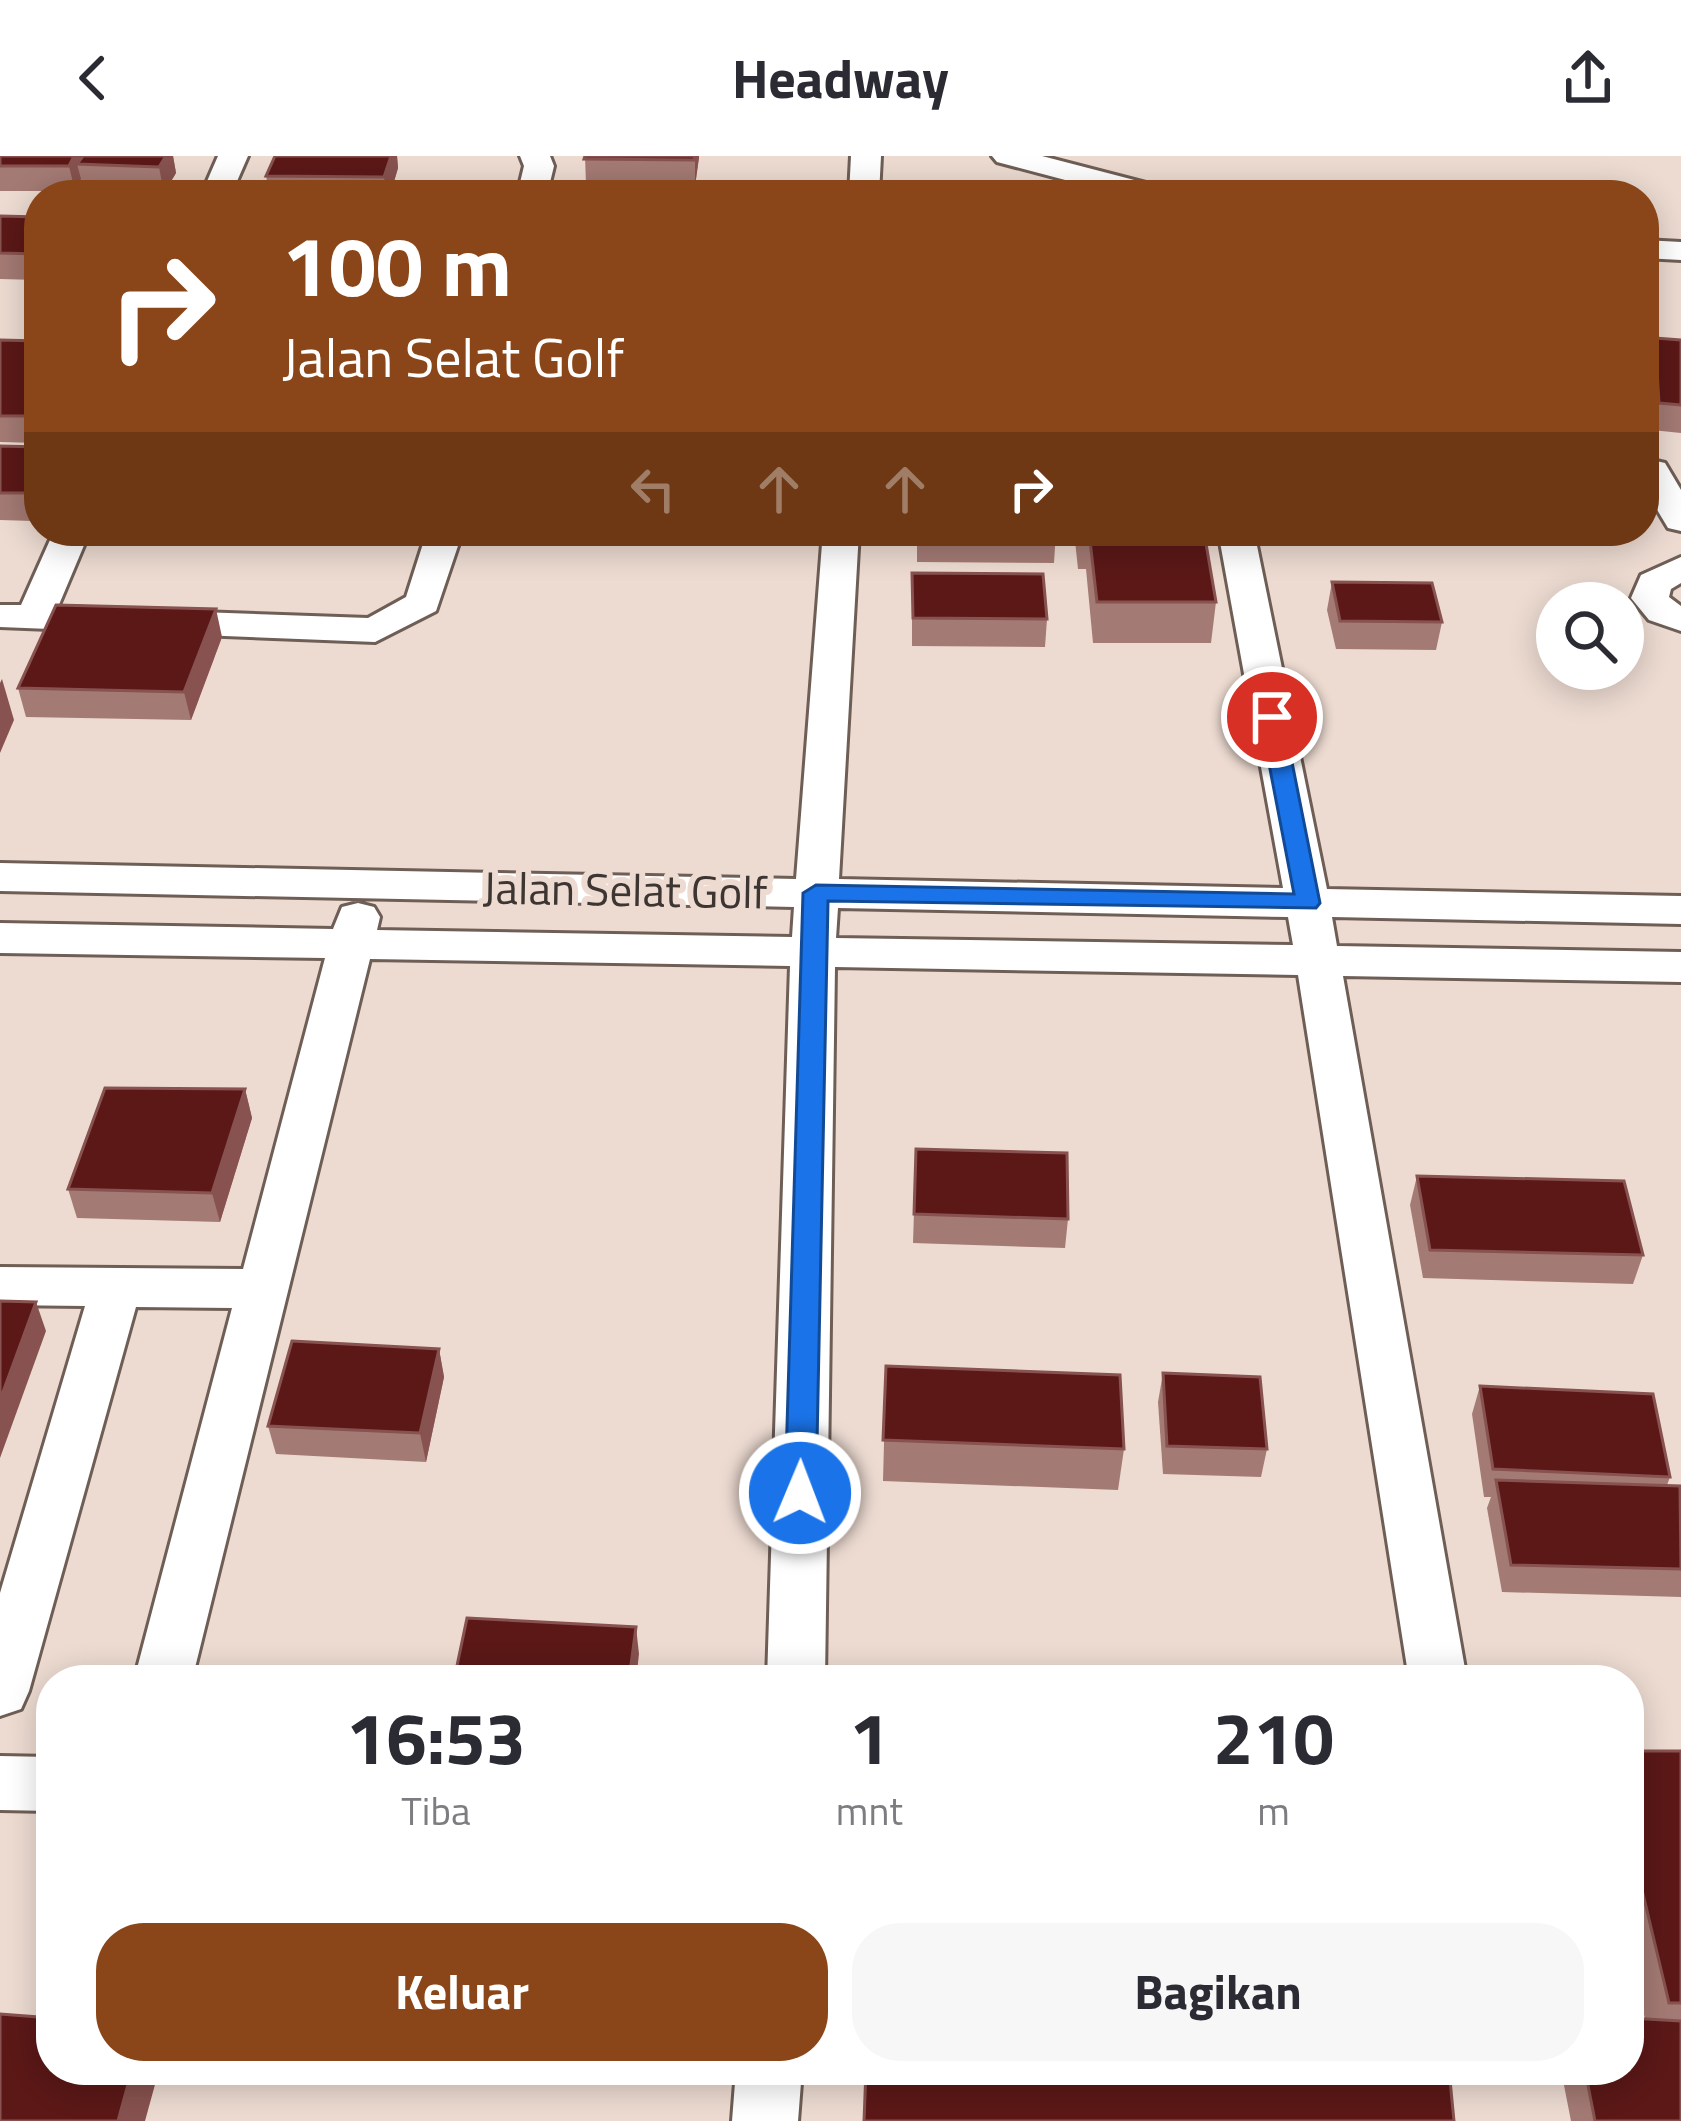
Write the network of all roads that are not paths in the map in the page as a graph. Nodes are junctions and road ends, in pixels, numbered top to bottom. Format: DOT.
graph roads {
  1 [pos="1006,156"];
  2 [pos="1100,180"];
  3 [pos="1659,472"];
  4 [pos="1681,520"];
  5 [pos="62,546"];
  6 [pos="440,546"];
  7 [pos="841,546"];
  8 [pos="1239,546"];
  9 [pos="1681,568"];
  10 [pos="17,616"];
  11 [pos="1681,620"];
  12 [pos="0,877"];
  13 [pos="366,884"];
  14 [pos="816,893"];
  15 [pos="1308,903"];
  16 [pos="1681,910"];
  17 [pos="0,938"];
  18 [pos="351,944"];
  19 [pos="813,952"];
  20 [pos="1316,960"];
  21 [pos="1681,967"];
  22 [pos="0,1286"];
  23 [pos="116,1288"];
  24 [pos="262,1289"];
  25 [pos="167,1665"];
  26 [pos="796,1665"];
  27 [pos="1435,1665"];
  28 [pos="0,1691"];
  29 [pos="0,1783"];
  30 [pos="36,1784"];
  31 [pos="768,2085"];
  32 [pos="765,2121"];
  1 -- 2 [label="street"];
  3 -- 4 [label="street"];
  5 -- 10 [label="street"];
  6 -- 10 [label="street"];
  7 -- 14 [label="street"];
  8 -- 15 [label="street"];
  9 -- 11 [label="street"];
  12 -- 13 [label="street, Jalan Selat Golf"];
  13 -- 14 [label="street, Jalan Selat Golf"];
  13 -- 18 [label="street"];
  14 -- 15 [label="street, Jalan Selat Golf"];
  14 -- 19 [label="street"];
  15 -- 16 [label="street, Jalan Selat Golf"];
  15 -- 20 [label="street"];
  17 -- 18 [label="street, Jalan Selat Golf"];
  18 -- 19 [label="street, Jalan Selat Golf"];
  18 -- 24 [label="street"];
  19 -- 20 [label="street, Jalan Selat Golf"];
  19 -- 26 [label="street"];
  20 -- 21 [label="street, Jalan Selat Golf"];
  20 -- 27 [label="street"];
  22 -- 23 [label="street"];
  23 -- 24 [label="street"];
  23 -- 28 [label="street"];
  24 -- 25 [label="street"];
  29 -- 30 [label="street"];
  31 -- 32 [label="street"];
}
